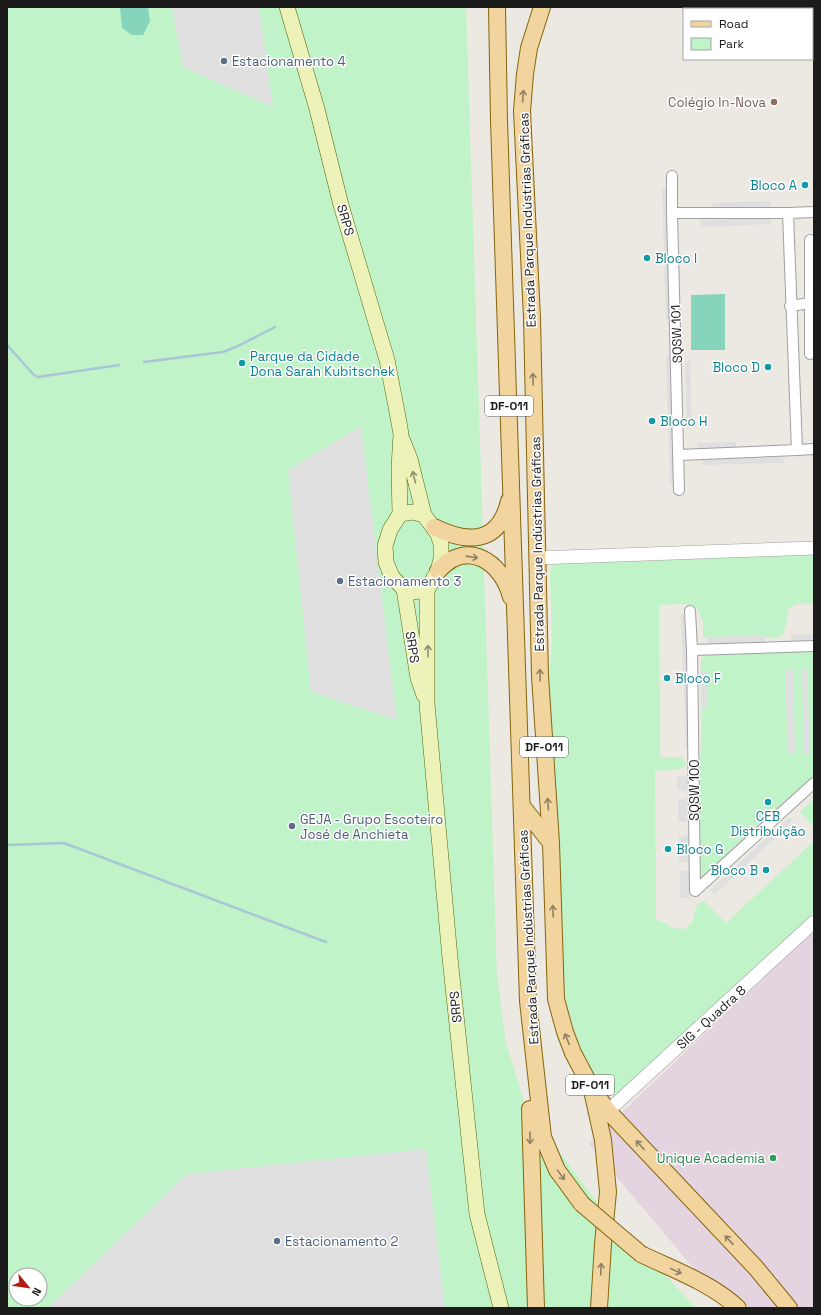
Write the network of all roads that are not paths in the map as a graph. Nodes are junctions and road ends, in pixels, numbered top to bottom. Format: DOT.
graph roads {
  1 [pos="287,7"];
  2 [pos="497,7"];
  3 [pos="542,7"];
  4 [pos="672,176"];
  5 [pos="814,212"];
  6 [pos="788,213"];
  7 [pos="672,214"];
  8 [pos="810,240"];
  9 [pos="810,303"];
  10 [pos="790,306"];
  11 [pos="810,354"];
  12 [pos="401,434"];
  13 [pos="814,449"];
  14 [pos="797,450"];
  15 [pos="679,455"];
  16 [pos="512,484"];
  17 [pos="680,490"];
  18 [pos="400,514"];
  19 [pos="429,521"];
  20 [pos="814,548"];
  21 [pos="537,558"];
  22 [pos="438,571"];
  23 [pos="404,589"];
  24 [pos="427,590"];
  25 [pos="690,611"];
  26 [pos="516,613"];
  27 [pos="814,646"];
  28 [pos="692,650"];
  29 [pos="427,704"];
  30 [pos="814,783"];
  31 [pos="522,806"];
  32 [pos="550,843"];
  33 [pos="814,922"];
  34 [pos="528,1001"];
  35 [pos="591,1087"];
  36 [pos="608,1111"];
  37 [pos="535,1251"];
  38 [pos="600,1287"];
  39 [pos="501,1308"];
  40 [pos="536,1308"];
  41 [pos="546,1308"];
  42 [pos="592,1308"];
  43 [pos="599,1308"];
  44 [pos="738,1308"];
  45 [pos="789,1308"];
  1 -- 12 [label="main road, SRPS"];
  2 -- 16 [label="main road, Estrada Parque Indústrias Gráficas / DF-011"];
  21 -- 3 [label="main road, Estrada Parque Indústrias Gráficas / DF-011, one-way"];
  4 -- 7 [label="street, SQSW 101"];
  5 -- 6 [label="street"];
  6 -- 7 [label="street"];
  6 -- 10 [label="street"];
  7 -- 15 [label="street, SQSW 101"];
  8 -- 9 [label="street"];
  9 -- 10 [label="street"];
  9 -- 11 [label="street"];
  10 -- 14 [label="street"];
  12 -- 18 [label="main road, SRPS"];
  19 -- 12 [label="main road, SRPS, one-way"];
  13 -- 14 [label="street"];
  14 -- 15 [label="street"];
  15 -- 17 [label="street, SQSW 101"];
  16 -- 19 [label="main road"];
  16 -- 26 [label="main road, Estrada Parque Indústrias Gráficas / DF-011"];
  18 -- 19 [label="main road"];
  18 -- 23 [label="main road"];
  19 -- 22 [label="main road, SRPS"];
  20 -- 21 [label="street"];
  32 -- 21 [label="main road, Estrada Parque Indústrias Gráficas / DF-011, one-way"];
  22 -- 24 [label="main road, SRPS"];
  22 -- 26 [label="main road, one-way"];
  23 -- 24 [label="main road"];
  23 -- 29 [label="main road, SRPS"];
  29 -- 24 [label="main road, SRPS, one-way"];
  25 -- 28 [label="street"];
  26 -- 31 [label="main road, Estrada Parque Indústrias Gráficas / DF-011"];
  27 -- 28 [label="street"];
  28 -- 30 [label="street, SQSW 100"];
  29 -- 39 [label="main road, SRPS"];
  31 -- 32 [label="main road, Estrada Parque Indústrias Gráficas"];
  31 -- 34 [label="main road, Estrada Parque Indústrias Gráficas / DF-011"];
  35 -- 32 [label="main road, Estrada Parque Indústrias Gráficas / DF-011, one-way"];
  33 -- 36 [label="street, SIG - Quadra 8"];
  34 -- 37 [label="main road, one-way"];
  34 -- 44 [label="main road, Estrada Parque Indústrias Gráficas / DF-011, one-way, bridge"];
  35 -- 36 [label="main road, Estrada Parque Indústrias Gráficas / DF-011"];
  38 -- 35 [label="main road, one-way"];
  45 -- 36 [label="main road, Estrada Parque Indústrias Gráficas / DF-011, one-way"];
  37 -- 40 [label="main road"];
  37 -- 41 [label="main road"];
  38 -- 42 [label="main road"];
  38 -- 43 [label="main road"];
}
